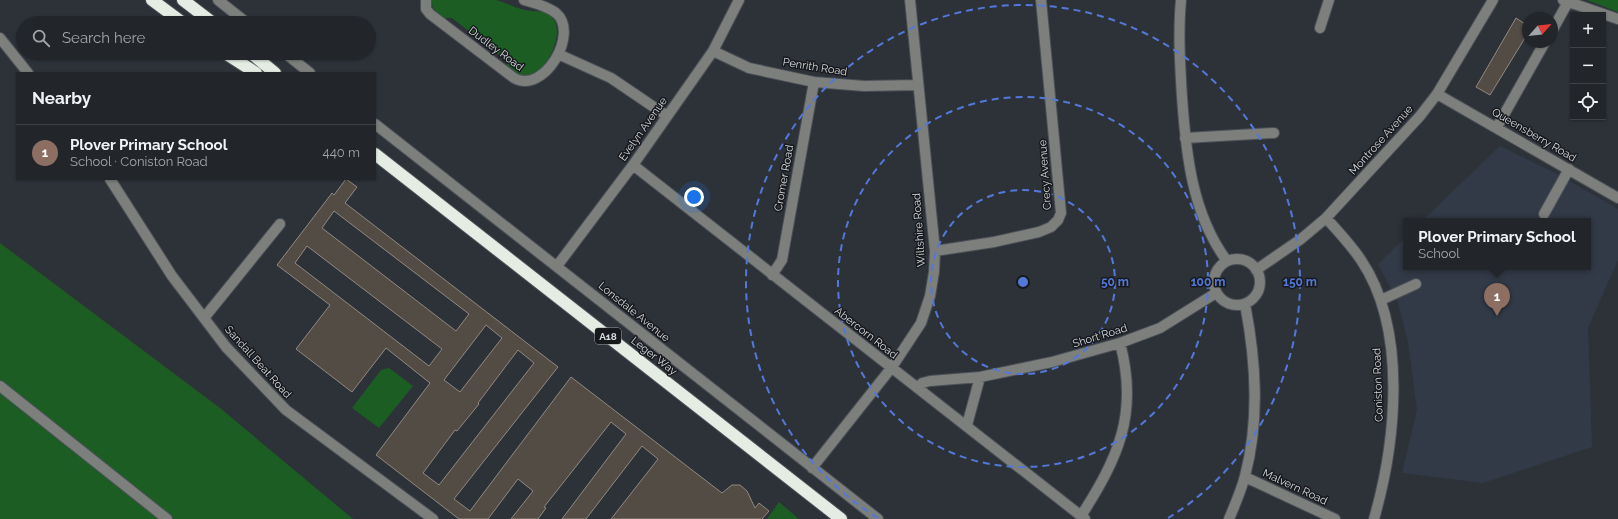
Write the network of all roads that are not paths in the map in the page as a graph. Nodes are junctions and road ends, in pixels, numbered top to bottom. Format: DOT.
graph roads {
  1 [pos="152,0"];
  2 [pos="182,0"];
  3 [pos="218,0"];
  4 [pos="426,0"];
  5 [pos="524,0"];
  6 [pos="739,0"];
  7 [pos="910,0"];
  8 [pos="1041,0"];
  9 [pos="1182,0"];
  10 [pos="1329,0"];
  11 [pos="1490,1"];
  12 [pos="1566,1"];
  13 [pos="174,16"];
  14 [pos="204,16"];
  15 [pos="238,16"];
  16 [pos="1558,18"];
  17 [pos="1618,19"];
  18 [pos="1320,28"];
  19 [pos="0,38"];
  20 [pos="1542,48"];
  21 [pos="713,51"];
  22 [pos="558,54"];
  23 [pos="16,58"];
  24 [pos="18,60"];
  25 [pos="236,60"];
  26 [pos="259,60"];
  27 [pos="294,60"];
  28 [pos="27,72"];
  29 [pos="254,72"];
  30 [pos="274,72"];
  31 [pos="309,72"];
  32 [pos="814,82"];
  33 [pos="918,85"];
  34 [pos="1437,94"];
  35 [pos="668,116"];
  36 [pos="376,125"];
  37 [pos="1496,127"];
  38 [pos="1274,133"];
  39 [pos="1185,138"];
  40 [pos="376,155"];
  41 [pos="633,164"];
  42 [pos="1569,169"];
  43 [pos="111,180"];
  44 [pos="1618,198"];
  45 [pos="1544,214"];
  46 [pos="1326,218"];
  47 [pos="280,224"];
  48 [pos="935,251"];
  49 [pos="1227,262"];
  50 [pos="557,266"];
  51 [pos="1256,270"];
  52 [pos="772,275"];
  53 [pos="1416,284"];
  54 [pos="1216,293"];
  55 [pos="1381,300"];
  56 [pos="1245,304"];
  57 [pos="204,318"];
  58 [pos="1120,343"];
  59 [pos="892,368"];
  60 [pos="980,377"];
  61 [pos="0,386"];
  62 [pos="918,388"];
  63 [pos="967,425"];
  64 [pos="812,468"];
  65 [pos="1245,477"];
  66 [pos="1083,518"];
  67 [pos="167,519"];
  68 [pos="433,519"];
  69 [pos="841,519"];
  70 [pos="878,519"];
  71 [pos="1229,519"];
  72 [pos="1335,519"];
  73 [pos="1374,519"];
  1 -- 13 [label="highway"];
  2 -- 14 [label="highway"];
  3 -- 15 [label="street"];
  4 -- 22 [label="street, Dudley Road"];
  5 -- 22 [label="street, Dudley Road"];
  6 -- 21 [label="street, Evelyn Avenue"];
  7 -- 33 [label="street, Wiltshire Road"];
  8 -- 48 [label="street, Crecy Avenue"];
  9 -- 39 [label="street"];
  10 -- 18 [label="street"];
  11 -- 34 [label="street, Montrose Avenue"];
  12 -- 16 [label="street"];
  12 -- 17 [label="street"];
  19 -- 23 [label="street"];
  20 -- 37 [label="street"];
  21 -- 32 [label="street, Penrith Road"];
  21 -- 35 [label="street, Evelyn Avenue"];
  22 -- 35 [label="street"];
  24 -- 28 [label="street"];
  25 -- 29 [label="highway"];
  26 -- 30 [label="highway"];
  27 -- 31 [label="street"];
  32 -- 33 [label="street, Penrith Road"];
  32 -- 52 [label="street, Cromer Road"];
  33 -- 48 [label="street, Wiltshire Road"];
  34 -- 37 [label="street, Queensberry Road"];
  34 -- 46 [label="street, Montrose Avenue"];
  35 -- 41 [label="street, Evelyn Avenue"];
  36 -- 50 [label="street, Lonsdale Avenue"];
  37 -- 42 [label="street, Queensberry Road"];
  38 -- 39 [label="street"];
  39 -- 49 [label="street"];
  40 -- 69 [label="highway, Leger Way / A18"];
  41 -- 50 [label="street, Evelyn Avenue"];
  41 -- 52 [label="street, Abercorn Road"];
  42 -- 44 [label="street, Queensberry Road"];
  42 -- 45 [label="street"];
  43 -- 57 [label="street, Sandall Beat Road"];
  46 -- 51 [label="street, Montrose Avenue"];
  46 -- 55 [label="street, Coniston Road"];
  47 -- 57 [label="street"];
  48 -- 59 [label="street, Wiltshire Road"];
  49 -- 51 [label="street"];
  49 -- 54 [label="street"];
  50 -- 64 [label="street, Lonsdale Avenue"];
  51 -- 56 [label="street"];
  52 -- 59 [label="street, Abercorn Road"];
  53 -- 55 [label="street"];
  54 -- 56 [label="street"];
  54 -- 58 [label="street, Short Road"];
  55 -- 73 [label="street, Coniston Road"];
  56 -- 65 [label="street"];
  57 -- 68 [label="street, Sandall Beat Road"];
  58 -- 60 [label="street, Short Road"];
  58 -- 66 [label="street"];
  59 -- 62 [label="street, Abercorn Road"];
  59 -- 64 [label="street, Wiltshire Road"];
  60 -- 62 [label="street, Short Road"];
  60 -- 63 [label="street"];
  61 -- 67 [label="street"];
  62 -- 63 [label="street, Abercorn Road"];
  63 -- 66 [label="street, Abercorn Road"];
  64 -- 70 [label="street, Lonsdale Avenue"];
  65 -- 71 [label="street"];
  65 -- 72 [label="street, Malvern Road"];
}
